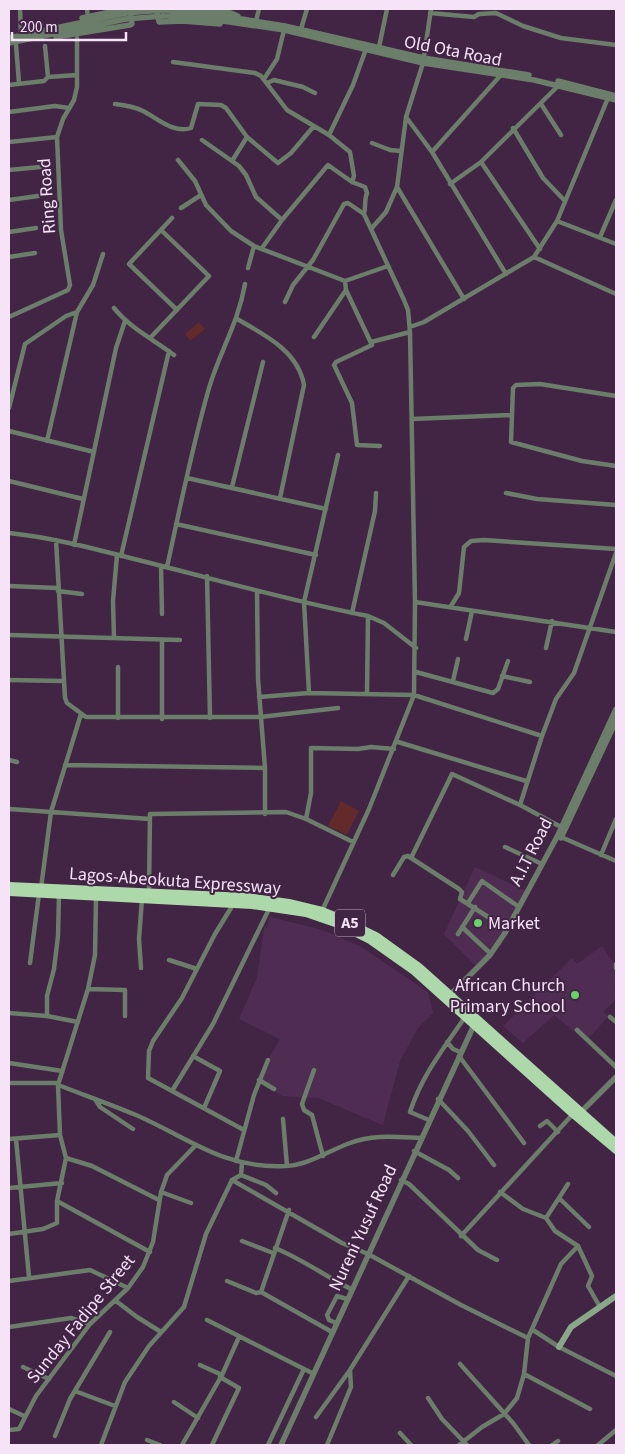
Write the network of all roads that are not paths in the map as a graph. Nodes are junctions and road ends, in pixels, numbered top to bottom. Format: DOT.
graph roads {
  1 [pos="20,9"];
  2 [pos="87,9"];
  3 [pos="203,9"];
  4 [pos="259,9"];
  5 [pos="307,9"];
  6 [pos="387,9"];
  7 [pos="161,11"];
  8 [pos="430,11"];
  9 [pos="479,11"];
  10 [pos="127,12"];
  11 [pos="88,17"];
  12 [pos="238,20"];
  13 [pos="256,21"];
  14 [pos="285,28"];
  15 [pos="301,29"];
  16 [pos="42,33"];
  17 [pos="21,35"];
  18 [pos="9,38"];
  19 [pos="77,38"];
  20 [pos="9,43"];
  21 [pos="16,45"];
  22 [pos="616,45"];
  23 [pos="45,46"];
  24 [pos="379,47"];
  25 [pos="366,49"];
  26 [pos="424,61"];
  27 [pos="174,62"];
  28 [pos="76,75"];
  29 [pos="500,76"];
  30 [pos="48,77"];
  31 [pos="266,81"];
  32 [pos="19,83"];
  33 [pos="9,85"];
  34 [pos="559,86"];
  35 [pos="315,92"];
  36 [pos="616,96"];
  37 [pos="608,98"];
  38 [pos="616,100"];
  39 [pos="116,104"];
  40 [pos="541,104"];
  41 [pos="69,108"];
  42 [pos="9,112"];
  43 [pos="406,117"];
  44 [pos="314,126"];
  45 [pos="513,128"];
  46 [pos="329,134"];
  47 [pos="560,135"];
  48 [pos="57,137"];
  49 [pos="247,137"];
  50 [pos="202,140"];
  51 [pos="9,142"];
  52 [pos="372,143"];
  53 [pos="401,151"];
  54 [pos="432,152"];
  55 [pos="178,160"];
  56 [pos="232,162"];
  57 [pos="481,162"];
  58 [pos="40,167"];
  59 [pos="9,170"];
  60 [pos="352,182"];
  61 [pos="450,184"];
  62 [pos="397,186"];
  63 [pos="201,195"];
  64 [pos="38,196"];
  65 [pos="9,200"];
  66 [pos="616,200"];
  67 [pos="565,201"];
  68 [pos="181,208"];
  69 [pos="364,214"];
  70 [pos="172,218"];
  71 [pos="282,220"];
  72 [pos="557,221"];
  73 [pos="36,228"];
  74 [pos="371,229"];
  75 [pos="161,230"];
  76 [pos="9,232"];
  77 [pos="600,237"];
  78 [pos="616,244"];
  79 [pos="254,246"];
  80 [pos="262,248"];
  81 [pos="540,249"];
  82 [pos="35,253"];
  83 [pos="103,254"];
  84 [pos="534,256"];
  85 [pos="9,257"];
  86 [pos="388,266"];
  87 [pos="308,267"];
  88 [pos="248,268"];
  89 [pos="506,274"];
  90 [pos="345,281"];
  91 [pos="245,284"];
  92 [pos="346,290"];
  93 [pos="616,294"];
  94 [pos="464,299"];
  95 [pos="285,302"];
  96 [pos="114,308"];
  97 [pos="176,309"];
  98 [pos="77,312"];
  99 [pos="9,317"];
  100 [pos="237,319"];
  101 [pos="125,321"];
  102 [pos="410,329"];
  103 [pos="151,337"];
  104 [pos="314,337"];
  105 [pos="371,342"];
  106 [pos="169,351"];
  107 [pos="174,355"];
  108 [pos="263,362"];
  109 [pos="616,396"];
  110 [pos="9,408"];
  111 [pos="512,415"];
  112 [pos="412,419"];
  113 [pos="9,431"];
  114 [pos="48,441"];
  115 [pos="380,446"];
  116 [pos="94,452"];
  117 [pos="338,455"];
  118 [pos="616,466"];
  119 [pos="187,478"];
  120 [pos="9,480"];
  121 [pos="232,487"];
  122 [pos="376,493"];
  123 [pos="506,493"];
  124 [pos="83,498"];
  125 [pos="280,498"];
  126 [pos="616,505"];
  127 [pos="326,509"];
  128 [pos="176,524"];
  129 [pos="9,532"];
  130 [pos="56,540"];
  131 [pos="74,545"];
  132 [pos="616,549"];
  133 [pos="316,554"];
  134 [pos="616,554"];
  135 [pos="119,555"];
  136 [pos="161,566"];
  137 [pos="167,567"];
  138 [pos="207,576"];
  139 [pos="9,586"];
  140 [pos="58,590"];
  141 [pos="257,591"];
  142 [pos="82,594"];
  143 [pos="304,602"];
  144 [pos="415,602"];
  145 [pos="450,606"];
  146 [pos="472,611"];
  147 [pos="352,613"];
  148 [pos="162,614"];
  149 [pos="368,616"];
  150 [pos="552,622"];
  151 [pos="590,627"];
  152 [pos="616,632"];
  153 [pos="9,635"];
  154 [pos="61,637"];
  155 [pos="114,638"];
  156 [pos="466,639"];
  157 [pos="162,640"];
  158 [pos="180,640"];
  159 [pos="416,648"];
  160 [pos="546,648"];
  161 [pos="458,659"];
  162 [pos="508,661"];
  163 [pos="118,666"];
  164 [pos="416,672"];
  165 [pos="502,676"];
  166 [pos="9,680"];
  167 [pos="64,681"];
  168 [pos="453,681"];
  169 [pos="530,682"];
  170 [pos="309,693"];
  171 [pos="367,693"];
  172 [pos="414,696"];
  173 [pos="260,697"];
  174 [pos="338,708"];
  175 [pos="616,709"];
  176 [pos="81,714"];
  177 [pos="260,717"];
  178 [pos="118,718"];
  179 [pos="210,718"];
  180 [pos="162,719"];
  181 [pos="616,720"];
  182 [pos="542,736"];
  183 [pos="398,742"];
  184 [pos="394,750"];
  185 [pos="9,760"];
  186 [pos="18,762"];
  187 [pos="65,765"];
  188 [pos="264,768"];
  189 [pos="526,781"];
  190 [pos="520,805"];
  191 [pos="9,809"];
  192 [pos="51,812"];
  193 [pos="265,814"];
  194 [pos="150,819"];
  195 [pos="306,819"];
  196 [pos="616,819"];
  197 [pos="560,827"];
  198 [pos="561,837"];
  199 [pos="353,842"];
  200 [pos="505,847"];
  201 [pos="551,852"];
  202 [pos="601,855"];
  203 [pos="411,858"];
  204 [pos="616,861"];
  205 [pos="542,864"];
  206 [pos="393,874"];
  207 [pos="9,886"];
  208 [pos="40,891"];
  209 [pos="9,892"];
  210 [pos="149,893"];
  211 [pos="59,895"];
  212 [pos="96,897"];
  213 [pos="142,899"];
  214 [pos="468,903"];
  215 [pos="234,904"];
  216 [pos="270,907"];
  217 [pos="475,907"];
  218 [pos="519,907"];
  219 [pos="322,911"];
  220 [pos="462,927"];
  221 [pos="507,929"];
  222 [pos="458,934"];
  223 [pos="491,954"];
  224 [pos="169,960"];
  225 [pos="30,963"];
  226 [pos="141,968"];
  227 [pos="197,969"];
  228 [pos="88,989"];
  229 [pos="451,996"];
  230 [pos="9,1013"];
  231 [pos="46,1016"];
  232 [pos="125,1016"];
  233 [pos="465,1017"];
  234 [pos="610,1017"];
  235 [pos="78,1022"];
  236 [pos="616,1022"];
  237 [pos="474,1025"];
  238 [pos="577,1030"];
  239 [pos="447,1042"];
  240 [pos="459,1054"];
  241 [pos="193,1056"];
  242 [pos="268,1060"];
  243 [pos="9,1063"];
  244 [pos="616,1067"];
  245 [pos="314,1070"];
  246 [pos="62,1071"];
  247 [pos="616,1077"];
  248 [pos="259,1080"];
  249 [pos="9,1083"];
  250 [pos="58,1084"];
  251 [pos="274,1089"];
  252 [pos="172,1091"];
  253 [pos="95,1099"];
  254 [pos="438,1099"];
  255 [pos="204,1108"];
  256 [pos="577,1113"];
  257 [pos="283,1119"];
  258 [pos="429,1120"];
  259 [pos="540,1126"];
  260 [pos="133,1129"];
  261 [pos="244,1130"];
  262 [pos="558,1132"];
  263 [pos="60,1134"];
  264 [pos="422,1138"];
  265 [pos="16,1139"];
  266 [pos="9,1140"];
  267 [pos="524,1143"];
  268 [pos="616,1143"];
  269 [pos="195,1146"];
  270 [pos="616,1150"];
  271 [pos="414,1152"];
  272 [pos="323,1156"];
  273 [pos="66,1158"];
  274 [pos="236,1161"];
  275 [pos="242,1163"];
  276 [pos="494,1165"];
  277 [pos="288,1166"];
  278 [pos="241,1175"];
  279 [pos="458,1178"];
  280 [pos="232,1180"];
  281 [pos="401,1180"];
  282 [pos="62,1183"];
  283 [pos="568,1184"];
  284 [pos="18,1187"];
  285 [pos="9,1188"];
  286 [pos="161,1192"];
  287 [pos="500,1192"];
  288 [pos="276,1193"];
  289 [pos="560,1199"];
  290 [pos="159,1200"];
  291 [pos="57,1201"];
  292 [pos="191,1203"];
  293 [pos="289,1210"];
  294 [pos="546,1218"];
  295 [pos="590,1227"];
  296 [pos="24,1232"];
  297 [pos="9,1234"];
  298 [pos="461,1236"];
  299 [pos="242,1241"];
  300 [pos="578,1246"];
  301 [pos="274,1251"];
  302 [pos="150,1252"];
  303 [pos="368,1254"];
  304 [pos="497,1260"];
  305 [pos="409,1276"];
  306 [pos="29,1277"];
  307 [pos="9,1281"];
  308 [pos="227,1281"];
  309 [pos="128,1288"];
  310 [pos="351,1289"];
  311 [pos="260,1292"];
  312 [pos="616,1296"];
  313 [pos="347,1299"];
  314 [pos="116,1301"];
  315 [pos="600,1307"];
  316 [pos="207,1320"];
  317 [pos="336,1323"];
  318 [pos="90,1324"];
  319 [pos="9,1327"];
  320 [pos="533,1330"];
  321 [pos="110,1332"];
  322 [pos="161,1332"];
  323 [pos="332,1332"];
  324 [pos="239,1337"];
  325 [pos="528,1338"];
  326 [pos="559,1347"];
  327 [pos="460,1364"];
  328 [pos="200,1365"];
  329 [pos="23,1367"];
  330 [pos="304,1369"];
  331 [pos="350,1370"];
  332 [pos="312,1373"];
  333 [pos="524,1374"];
  334 [pos="221,1376"];
  335 [pos="616,1376"];
  336 [pos="49,1379"];
  337 [pos="76,1391"];
  338 [pos="428,1398"];
  339 [pos="174,1402"];
  340 [pos="115,1406"];
  341 [pos="9,1409"];
  342 [pos="590,1409"];
  343 [pos="504,1414"];
  344 [pos="24,1416"];
  345 [pos="316,1417"];
  346 [pos="198,1418"];
  347 [pos="9,1430"];
  348 [pos="616,1430"];
  349 [pos="400,1433"];
  350 [pos="55,1436"];
  351 [pos="147,1440"];
  352 [pos="558,1441"];
  353 [pos="463,1444"];
  354 [pos="101,1445"];
  355 [pos="160,1445"];
  356 [pos="182,1445"];
  357 [pos="212,1445"];
  358 [pos="268,1445"];
  359 [pos="281,1445"];
  360 [pos="327,1445"];
  361 [pos="411,1445"];
  362 [pos="529,1445"];
  363 [pos="552,1445"];
  364 [pos="598,1445"];
  1 -- 17 [label="street"];
  2 -- 11 [label="street"];
  3 -- 12 [label="street"];
  4 -- 13 [label="street"];
  5 -- 15 [label="street"];
  6 -- 24 [label="street"];
  7 -- 10 [label="street, bridge"];
  7 -- 12 [label="street"];
  7 -- 12 [label="street"];
  8 -- 9 [label="street"];
  8 -- 26 [label="street"];
  9 -- 22 [label="street"];
  10 -- 11 [label="street"];
  10 -- 16 [label="street"];
  10 -- 16 [label="street"];
  11 -- 16 [label="street"];
  12 -- 13 [label="street"];
  12 -- 14 [label="street"];
  13 -- 14 [label="street"];
  14 -- 15 [label="street, Old Ota Road"];
  14 -- 25 [label="street, Old Ota Road"];
  14 -- 31 [label="street"];
  15 -- 24 [label="street, Old Ota Road"];
  16 -- 17 [label="street"];
  16 -- 20 [label="street"];
  17 -- 18 [label="street"];
  19 -- 28 [label="street, Ring Road"];
  21 -- 32 [label="street"];
  23 -- 30 [label="street"];
  24 -- 26 [label="street, Old Ota Road"];
  25 -- 26 [label="street, Old Ota Road"];
  25 -- 46 [label="street"];
  26 -- 29 [label="street, Old Ota Road"];
  26 -- 36 [label="street, Old Ota Road"];
  26 -- 43 [label="street"];
  27 -- 31 [label="street"];
  28 -- 30 [label="street"];
  28 -- 41 [label="street, Ring Road"];
  29 -- 34 [label="street, Old Ota Road"];
  29 -- 54 [label="street"];
  30 -- 32 [label="street"];
  31 -- 35 [label="street"];
  31 -- 44 [label="street"];
  32 -- 33 [label="street"];
  34 -- 37 [label="street, Old Ota Road"];
  34 -- 40 [label="street"];
  37 -- 38 [label="street, Old Ota Road"];
  37 -- 67 [label="street"];
  39 -- 49 [label="street"];
  40 -- 45 [label="street"];
  40 -- 47 [label="street"];
  41 -- 42 [label="street"];
  41 -- 48 [label="street, Ring Road"];
  43 -- 53 [label="street"];
  43 -- 54 [label="street"];
  44 -- 46 [label="street"];
  44 -- 49 [label="street"];
  45 -- 57 [label="street"];
  45 -- 67 [label="street"];
  46 -- 60 [label="street"];
  48 -- 51 [label="street"];
  48 -- 99 [label="street, Ring Road"];
  49 -- 56 [label="street"];
  50 -- 56 [label="street"];
  52 -- 53 [label="street"];
  53 -- 62 [label="street"];
  54 -- 61 [label="street"];
  55 -- 63 [label="street"];
  56 -- 71 [label="street"];
  57 -- 61 [label="street"];
  57 -- 81 [label="street"];
  58 -- 59 [label="street"];
  60 -- 69 [label="street"];
  60 -- 71 [label="street"];
  61 -- 89 [label="street"];
  62 -- 74 [label="street"];
  62 -- 94 [label="street"];
  63 -- 68 [label="street"];
  63 -- 79 [label="street"];
  64 -- 65 [label="street"];
  66 -- 77 [label="street"];
  67 -- 72 [label="street"];
  69 -- 74 [label="street"];
  69 -- 87 [label="street"];
  70 -- 75 [label="street"];
  71 -- 80 [label="street"];
  72 -- 77 [label="street"];
  72 -- 81 [label="street"];
  73 -- 76 [label="street"];
  74 -- 86 [label="street"];
  75 -- 97 [label="street"];
  75 -- 97 [label="street"];
  77 -- 78 [label="street"];
  79 -- 80 [label="street"];
  79 -- 88 [label="street"];
  80 -- 87 [label="street"];
  81 -- 84 [label="street"];
  82 -- 85 [label="street"];
  83 -- 98 [label="street"];
  84 -- 89 [label="street"];
  84 -- 93 [label="street"];
  86 -- 90 [label="street"];
  86 -- 102 [label="street"];
  87 -- 90 [label="street"];
  87 -- 95 [label="street"];
  89 -- 94 [label="street"];
  90 -- 92 [label="street"];
  91 -- 100 [label="street"];
  92 -- 104 [label="street"];
  92 -- 105 [label="street"];
  94 -- 102 [label="street"];
  96 -- 101 [label="street"];
  97 -- 103 [label="street"];
  98 -- 110 [label="street"];
  98 -- 114 [label="street"];
  100 -- 119 [label="street"];
  100 -- 125 [label="street"];
  101 -- 103 [label="street"];
  101 -- 116 [label="street"];
  102 -- 105 [label="street"];
  102 -- 112 [label="street"];
  103 -- 106 [label="street"];
  105 -- 115 [label="street"];
  106 -- 107 [label="street"];
  106 -- 135 [label="street"];
  108 -- 121 [label="street"];
  109 -- 111 [label="street"];
  111 -- 112 [label="street"];
  111 -- 118 [label="street"];
  112 -- 144 [label="street"];
  113 -- 114 [label="street"];
  114 -- 116 [label="street"];
  116 -- 124 [label="street"];
  117 -- 127 [label="street"];
  119 -- 121 [label="street"];
  119 -- 128 [label="street"];
  120 -- 124 [label="street"];
  121 -- 125 [label="street"];
  122 -- 147 [label="street"];
  123 -- 126 [label="street"];
  124 -- 131 [label="street"];
  125 -- 127 [label="street"];
  127 -- 133 [label="street"];
  128 -- 133 [label="street"];
  128 -- 137 [label="street"];
  129 -- 130 [label="street"];
  130 -- 131 [label="street"];
  130 -- 140 [label="street"];
  131 -- 135 [label="street"];
  132 -- 145 [label="street"];
  133 -- 143 [label="street"];
  134 -- 151 [label="street"];
  135 -- 136 [label="street"];
  135 -- 155 [label="street"];
  136 -- 137 [label="street"];
  136 -- 148 [label="street"];
  137 -- 138 [label="street"];
  138 -- 141 [label="street"];
  138 -- 179 [label="street"];
  139 -- 140 [label="street"];
  140 -- 142 [label="street"];
  140 -- 154 [label="street"];
  141 -- 143 [label="street"];
  141 -- 173 [label="street"];
  143 -- 147 [label="street"];
  143 -- 170 [label="street"];
  144 -- 145 [label="street"];
  144 -- 159 [label="street"];
  145 -- 146 [label="street"];
  146 -- 150 [label="street"];
  146 -- 156 [label="street"];
  147 -- 149 [label="street"];
  149 -- 159 [label="street"];
  149 -- 171 [label="street"];
  150 -- 151 [label="street"];
  150 -- 160 [label="street"];
  151 -- 152 [label="street"];
  151 -- 182 [label="street"];
  153 -- 154 [label="street"];
  154 -- 155 [label="street"];
  154 -- 167 [label="street"];
  155 -- 157 [label="street"];
  157 -- 158 [label="street"];
  157 -- 180 [label="street"];
  159 -- 164 [label="street"];
  161 -- 168 [label="street"];
  162 -- 165 [label="street"];
  163 -- 178 [label="street"];
  164 -- 168 [label="street"];
  164 -- 172 [label="street"];
  165 -- 168 [label="street"];
  165 -- 169 [label="street"];
  166 -- 167 [label="street"];
  167 -- 176 [label="street"];
  170 -- 171 [label="street"];
  170 -- 173 [label="street"];
  171 -- 172 [label="street"];
  172 -- 182 [label="street"];
  172 -- 183 [label="street"];
  173 -- 177 [label="street"];
  174 -- 177 [label="street"];
  175 -- 197 [label="street, A.I.T Road"];
  176 -- 178 [label="street"];
  176 -- 187 [label="street"];
  177 -- 179 [label="street"];
  177 -- 188 [label="street"];
  178 -- 180 [label="street"];
  179 -- 180 [label="street"];
  181 -- 198 [label="street, A.I.T Road"];
  182 -- 189 [label="street"];
  183 -- 184 [label="street"];
  183 -- 189 [label="street"];
  184 -- 195 [label="street"];
  184 -- 199 [label="street"];
  185 -- 186 [label="street"];
  187 -- 188 [label="street"];
  187 -- 192 [label="street"];
  188 -- 193 [label="street"];
  189 -- 190 [label="street"];
  190 -- 197 [label="street"];
  190 -- 203 [label="street"];
  191 -- 192 [label="street"];
  192 -- 194 [label="street"];
  192 -- 208 [label="street"];
  193 -- 194 [label="street"];
  193 -- 195 [label="street"];
  194 -- 210 [label="street"];
  195 -- 199 [label="street"];
  196 -- 202 [label="street"];
  197 -- 201 [label="street, A.I.T Road"];
  198 -- 201 [label="street, A.I.T Road"];
  198 -- 202 [label="street"];
  199 -- 219 [label="street"];
  200 -- 205 [label="street"];
  201 -- 205 [label="street, A.I.T Road"];
  201 -- 229 [label="street, A.I.T Road"];
  202 -- 204 [label="street"];
  203 -- 206 [label="street"];
  203 -- 214 [label="street"];
  205 -- 218 [label="street, A.I.T Road"];
  207 -- 208 [label="highway, Lagos-Abeokuta Expressway / A5"];
  208 -- 209 [label="highway, Lagos-Abeokuta Expressway / A5"];
  208 -- 210 [label="highway, Lagos-Abeokuta Expressway / A5"];
  208 -- 211 [label="highway, Lagos-Abeokuta Expressway / A5"];
  208 -- 225 [label="street"];
  210 -- 219 [label="highway, Lagos-Abeokuta Expressway / A5"];
  211 -- 212 [label="highway, Lagos-Abeokuta Expressway / A5"];
  211 -- 231 [label="street"];
  212 -- 213 [label="highway, Lagos-Abeokuta Expressway / A5"];
  212 -- 228 [label="street"];
  213 -- 215 [label="highway, Lagos-Abeokuta Expressway / A5"];
  213 -- 226 [label="street"];
  214 -- 217 [label="street"];
  214 -- 218 [label="street"];
  215 -- 216 [label="highway, Lagos-Abeokuta Expressway / A5"];
  215 -- 227 [label="street"];
  216 -- 233 [label="highway, Lagos-Abeokuta Expressway / A5"];
  216 -- 241 [label="street"];
  217 -- 220 [label="street"];
  217 -- 221 [label="street"];
  218 -- 221 [label="street, A.I.T Road"];
  219 -- 229 [label="highway, Lagos-Abeokuta Expressway / A5"];
  220 -- 222 [label="street"];
  220 -- 223 [label="street"];
  221 -- 223 [label="street, A.I.T Road"];
  223 -- 229 [label="street, A.I.T Road"];
  224 -- 227 [label="street"];
  227 -- 252 [label="street"];
  228 -- 232 [label="street"];
  228 -- 235 [label="street"];
  229 -- 256 [label="highway, Lagos-Abeokuta Expressway / A5"];
  230 -- 231 [label="street"];
  231 -- 235 [label="street"];
  233 -- 237 [label="highway, Lagos-Abeokuta Expressway / A5"];
  233 -- 239 [label="street"];
  234 -- 236 [label="street"];
  235 -- 246 [label="street"];
  237 -- 240 [label="street, Nureni Yusuf Road"];
  237 -- 256 [label="highway, Lagos-Abeokuta Expressway / A5"];
  238 -- 244 [label="street"];
  239 -- 240 [label="street"];
  239 -- 258 [label="street"];
  240 -- 254 [label="street, Nureni Yusuf Road"];
  240 -- 267 [label="street"];
  241 -- 252 [label="street"];
  241 -- 255 [label="street"];
  242 -- 248 [label="street"];
  243 -- 246 [label="street"];
  245 -- 272 [label="street"];
  246 -- 250 [label="street"];
  247 -- 256 [label="street"];
  248 -- 251 [label="street"];
  248 -- 261 [label="street"];
  249 -- 250 [label="street"];
  250 -- 253 [label="street"];
  250 -- 263 [label="street"];
  252 -- 255 [label="street"];
  253 -- 260 [label="street"];
  253 -- 269 [label="street"];
  254 -- 258 [label="street, Nureni Yusuf Road"];
  254 -- 276 [label="street"];
  255 -- 261 [label="street"];
  256 -- 262 [label="street"];
  256 -- 268 [label="highway, Lagos-Abeokuta Expressway / A5"];
  256 -- 270 [label="highway, Lagos-Abeokuta Expressway / A5"];
  257 -- 277 [label="street"];
  258 -- 264 [label="street, Nureni Yusuf Road"];
  259 -- 262 [label="street"];
  261 -- 274 [label="street"];
  262 -- 287 [label="street"];
  263 -- 265 [label="street"];
  263 -- 273 [label="street"];
  264 -- 271 [label="street, Nureni Yusuf Road"];
  264 -- 272 [label="street"];
  265 -- 266 [label="street"];
  265 -- 284 [label="street"];
  269 -- 274 [label="street"];
  269 -- 286 [label="street, Sunday Fadipe Street"];
  271 -- 279 [label="street"];
  271 -- 281 [label="street, Nureni Yusuf Road"];
  272 -- 277 [label="street"];
  273 -- 282 [label="street"];
  273 -- 290 [label="street"];
  274 -- 275 [label="street"];
  275 -- 277 [label="street"];
  275 -- 278 [label="street"];
  278 -- 280 [label="street"];
  278 -- 288 [label="street"];
  280 -- 293 [label="street"];
  280 -- 322 [label="street"];
  281 -- 298 [label="street"];
  281 -- 303 [label="street, Nureni Yusuf Road"];
  282 -- 284 [label="street"];
  282 -- 291 [label="street"];
  283 -- 289 [label="street"];
  284 -- 285 [label="street"];
  284 -- 296 [label="street"];
  286 -- 290 [label="street, Sunday Fadipe Street"];
  286 -- 292 [label="street"];
  287 -- 294 [label="street"];
  287 -- 298 [label="street"];
  289 -- 294 [label="street"];
  289 -- 295 [label="street"];
  290 -- 302 [label="street, Sunday Fadipe Street"];
  291 -- 296 [label="street"];
  291 -- 302 [label="street"];
  293 -- 301 [label="street"];
  293 -- 303 [label="street"];
  294 -- 300 [label="street"];
  296 -- 297 [label="street"];
  296 -- 306 [label="street"];
  298 -- 304 [label="street"];
  299 -- 301 [label="street"];
  300 -- 315 [label="street"];
  300 -- 320 [label="street"];
  301 -- 310 [label="street"];
  301 -- 311 [label="street"];
  302 -- 309 [label="street, Sunday Fadipe Street"];
  303 -- 305 [label="street"];
  303 -- 310 [label="street, Nureni Yusuf Road"];
  305 -- 325 [label="street"];
  305 -- 331 [label="street"];
  306 -- 307 [label="street"];
  306 -- 309 [label="street"];
  308 -- 311 [label="street"];
  309 -- 314 [label="street, Sunday Fadipe Street"];
  310 -- 313 [label="street, Nureni Yusuf Road"];
  311 -- 323 [label="street"];
  312 -- 315 [label="main road"];
  313 -- 317 [label="street, Nureni Yusuf Road"];
  313 -- 317 [label="street"];
  314 -- 318 [label="street, Sunday Fadipe Street"];
  314 -- 322 [label="street"];
  315 -- 326 [label="main road"];
  316 -- 324 [label="street"];
  317 -- 323 [label="street, Nureni Yusuf Road"];
  318 -- 319 [label="street"];
  318 -- 336 [label="street, Sunday Fadipe Street"];
  320 -- 325 [label="street"];
  320 -- 326 [label="street"];
  321 -- 337 [label="street"];
  322 -- 340 [label="street"];
  323 -- 332 [label="street, Nureni Yusuf Road"];
  324 -- 330 [label="street"];
  324 -- 334 [label="street"];
  325 -- 333 [label="street"];
  326 -- 335 [label="street"];
  327 -- 343 [label="street"];
  328 -- 334 [label="street"];
  329 -- 336 [label="street"];
  330 -- 332 [label="street"];
  330 -- 358 [label="street"];
  331 -- 345 [label="street"];
  331 -- 360 [label="street"];
  332 -- 359 [label="street, Nureni Yusuf Road"];
  333 -- 342 [label="street"];
  333 -- 343 [label="street"];
  334 -- 346 [label="street"];
  334 -- 357 [label="street"];
  336 -- 344 [label="street, Sunday Fadipe Street"];
  337 -- 340 [label="street"];
  337 -- 350 [label="street"];
  338 -- 353 [label="street"];
  339 -- 346 [label="street"];
  340 -- 354 [label="street"];
  341 -- 344 [label="street"];
  343 -- 353 [label="street"];
  343 -- 362 [label="street"];
  344 -- 347 [label="street, Sunday Fadipe Street"];
  346 -- 356 [label="street"];
  348 -- 364 [label="street"];
  349 -- 361 [label="street"];
  351 -- 355 [label="street"];
  352 -- 363 [label="street"];
}
